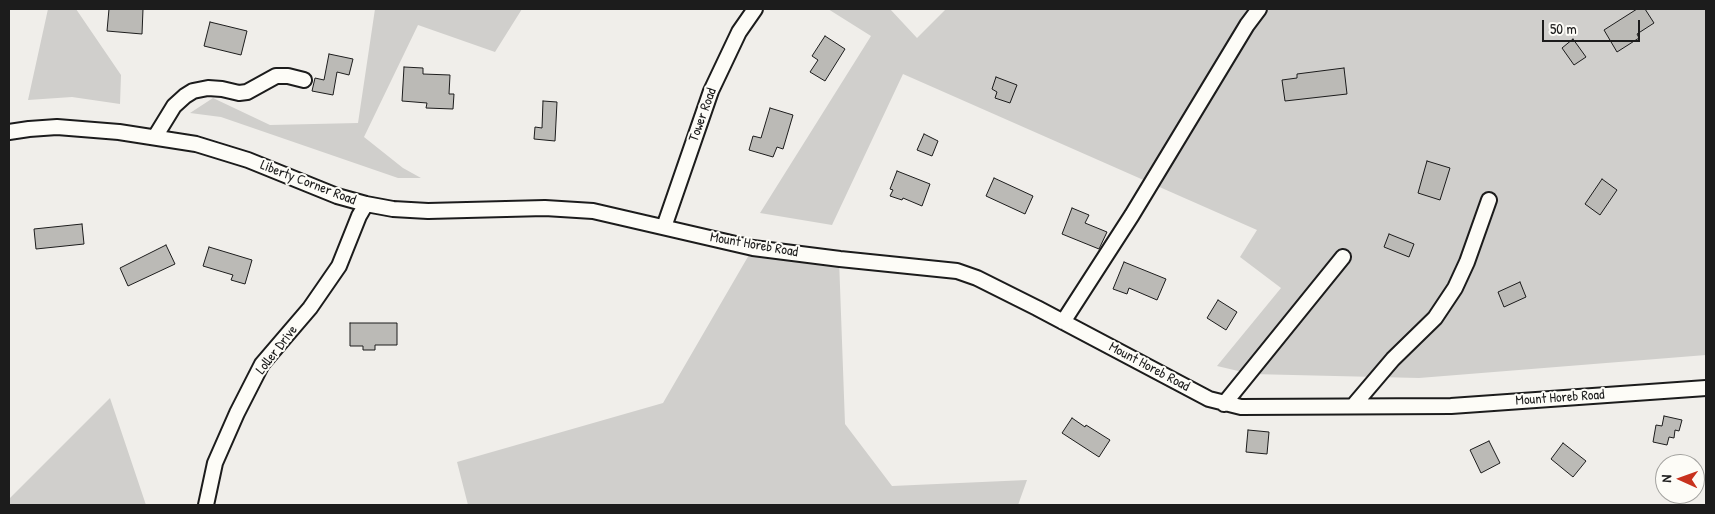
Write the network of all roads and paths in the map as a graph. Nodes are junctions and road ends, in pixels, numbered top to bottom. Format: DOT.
graph roads {
  1 [pos="755,9"];
  2 [pos="1259,9"];
  3 [pos="304,80"];
  4 [pos="9,132"];
  5 [pos="155,137"];
  6 [pos="1489,200"];
  7 [pos="366,204"];
  8 [pos="611,214"];
  9 [pos="664,227"];
  10 [pos="1343,257"];
  11 [pos="1063,322"];
  12 [pos="1706,388"];
  13 [pos="1224,404"];
  14 [pos="1353,406"];
  15 [pos="206,505"];
  1 -- 9 [label="street, Tower Road"];
  2 -- 11 [label="street"];
  3 -- 5 [label="street"];
  4 -- 5 [label="street, Liberty Corner Road"];
  5 -- 7 [label="street, Liberty Corner Road"];
  6 -- 14 [label="street"];
  7 -- 8 [label="street, Liberty Corner Road"];
  7 -- 15 [label="street, Loller Drive"];
  8 -- 9 [label="street, Mount Horeb Road"];
  9 -- 11 [label="street, Mount Horeb Road"];
  10 -- 13 [label="street"];
  11 -- 13 [label="street, Mount Horeb Road"];
  12 -- 14 [label="street, Mount Horeb Road"];
  13 -- 14 [label="street, Mount Horeb Road"];
}
